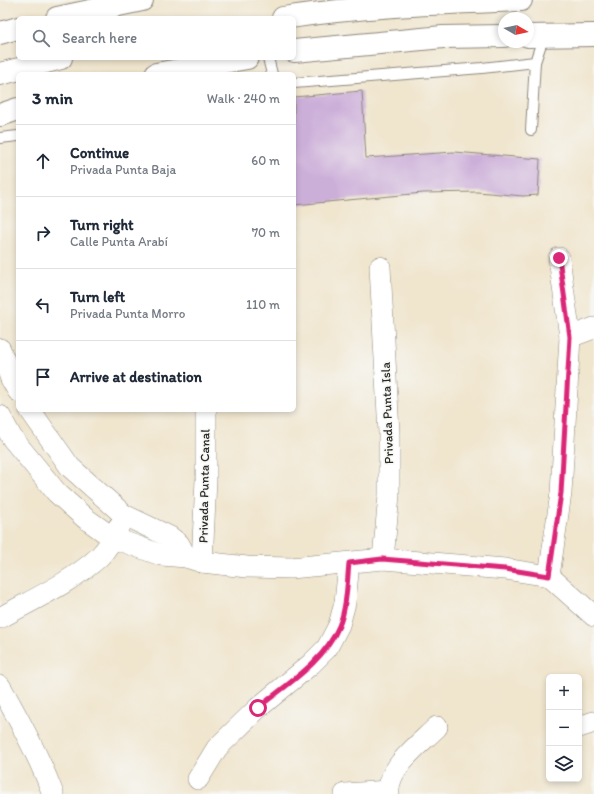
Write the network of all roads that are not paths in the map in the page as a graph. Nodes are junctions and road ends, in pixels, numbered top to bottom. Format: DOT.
graph roads {
  1 [pos="142,0"];
  2 [pos="521,0"];
  3 [pos="66,16"];
  4 [pos="296,16"];
  5 [pos="16,29"];
  6 [pos="0,33"];
  7 [pos="498,36"];
  8 [pos="536,36"];
  9 [pos="591,36"];
  10 [pos="296,51"];
  11 [pos="53,60"];
  12 [pos="236,60"];
  13 [pos="268,60"];
  14 [pos="535,62"];
  15 [pos="167,72"];
  16 [pos="272,72"];
  17 [pos="0,74"];
  18 [pos="296,84"];
  19 [pos="16,110"];
  20 [pos="0,115"];
  21 [pos="531,130"];
  22 [pos="16,136"];
  23 [pos="0,138"];
  24 [pos="559,258"];
  25 [pos="380,267"];
  26 [pos="594,328"];
  27 [pos="570,337"];
  28 [pos="0,349"];
  29 [pos="4,373"];
  30 [pos="16,388"];
  31 [pos="31,412"];
  32 [pos="206,412"];
  33 [pos="0,416"];
  34 [pos="124,515"];
  35 [pos="113,538"];
  36 [pos="194,559"];
  37 [pos="382,559"];
  38 [pos="349,563"];
  39 [pos="549,576"];
  40 [pos="594,616"];
  41 [pos="0,618"];
  42 [pos="0,686"];
  43 [pos="594,722"];
  44 [pos="582,726"];
  45 [pos="437,727"];
  46 [pos="198,779"];
  47 [pos="388,793"];
  48 [pos="53,794"];
  49 [pos="345,794"];
  1 -- 3 [label="main road"];
  2 -- 4 [label="main road"];
  5 -- 6 [label="main road"];
  7 -- 10 [label="main road"];
  8 -- 9 [label="main road"];
  8 -- 14 [label="lane"];
  11 -- 17 [label="main road"];
  12 -- 15 [label="main road"];
  13 -- 16 [label="lane"];
  14 -- 18 [label="lane"];
  14 -- 21 [label="lane"];
  19 -- 20 [label="main road"];
  22 -- 23 [label="lane"];
  24 -- 27 [label="street"];
  25 -- 37 [label="street, Privada Punta Isla"];
  26 -- 27 [label="street"];
  27 -- 39 [label="street"];
  28 -- 29 [label="street"];
  29 -- 30 [label="street"];
  31 -- 34 [label="street"];
  32 -- 36 [label="street, Privada Punta Canal"];
  33 -- 35 [label="street"];
  34 -- 35 [label="street"];
  34 -- 36 [label="street"];
  35 -- 36 [label="street"];
  35 -- 41 [label="street"];
  36 -- 38 [label="street"];
  37 -- 38 [label="street"];
  37 -- 39 [label="street"];
  38 -- 46 [label="street"];
  39 -- 40 [label="street"];
  42 -- 48 [label="street"];
  43 -- 44 [label="street"];
  45 -- 47 [label="street"];
  47 -- 49 [label="street"];
}
